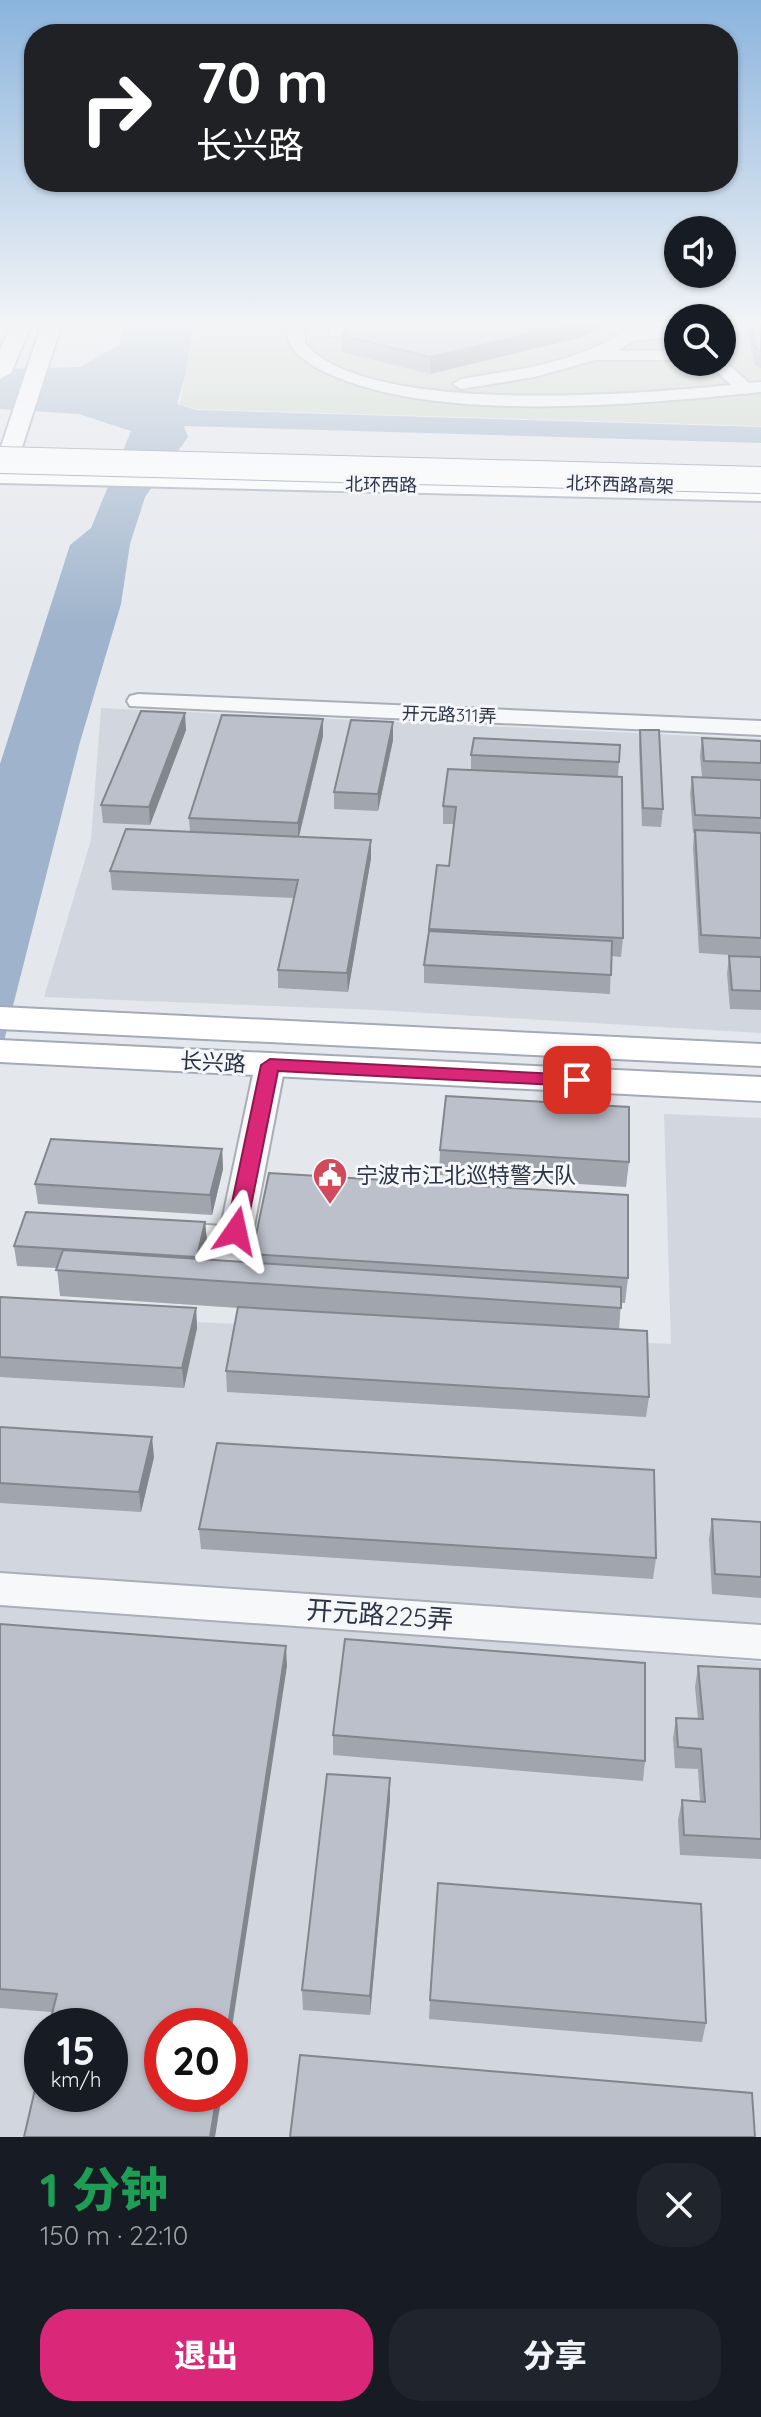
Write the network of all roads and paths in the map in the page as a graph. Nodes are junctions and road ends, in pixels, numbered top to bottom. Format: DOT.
graph roads {
  1 [pos="16,423"];
  2 [pos="3,458"];
  3 [pos="213,470"];
  4 [pos="0,476"];
  5 [pos="761,478"];
  6 [pos="761,492"];
  7 [pos="138,701"];
  8 [pos="761,728"];
  9 [pos="3,1035"];
  10 [pos="761,1055"];
  11 [pos="270,1065"];
  12 [pos="761,1089"];
  13 [pos="137,1232"];
  14 [pos="0,1589"];
  15 [pos="761,1642"];
  1 -- 2 [label="main road"];
  2 -- 3 [label="main road, 北环西路"];
  2 -- 4 [label="main road"];
  2 -- 5 [label="highway, 北环西路高架, bridge"];
  2 -- 6 [label="highway, 北环西路高架"];
  3 -- 4 [label="main road, 北环西路"];
  3 -- 5 [label="main road, 北环西路"];
  3 -- 6 [label="main road, 北环西路"];
  7 -- 8 [label="street, 开元路311弄"];
  9 -- 10 [label="main road, 长兴路"];
  9 -- 11 [label="main road, 长兴路"];
  11 -- 12 [label="main road, 长兴路"];
  11 -- 13 [label="street"];
  14 -- 15 [label="street, 开元路225弄"];
}
